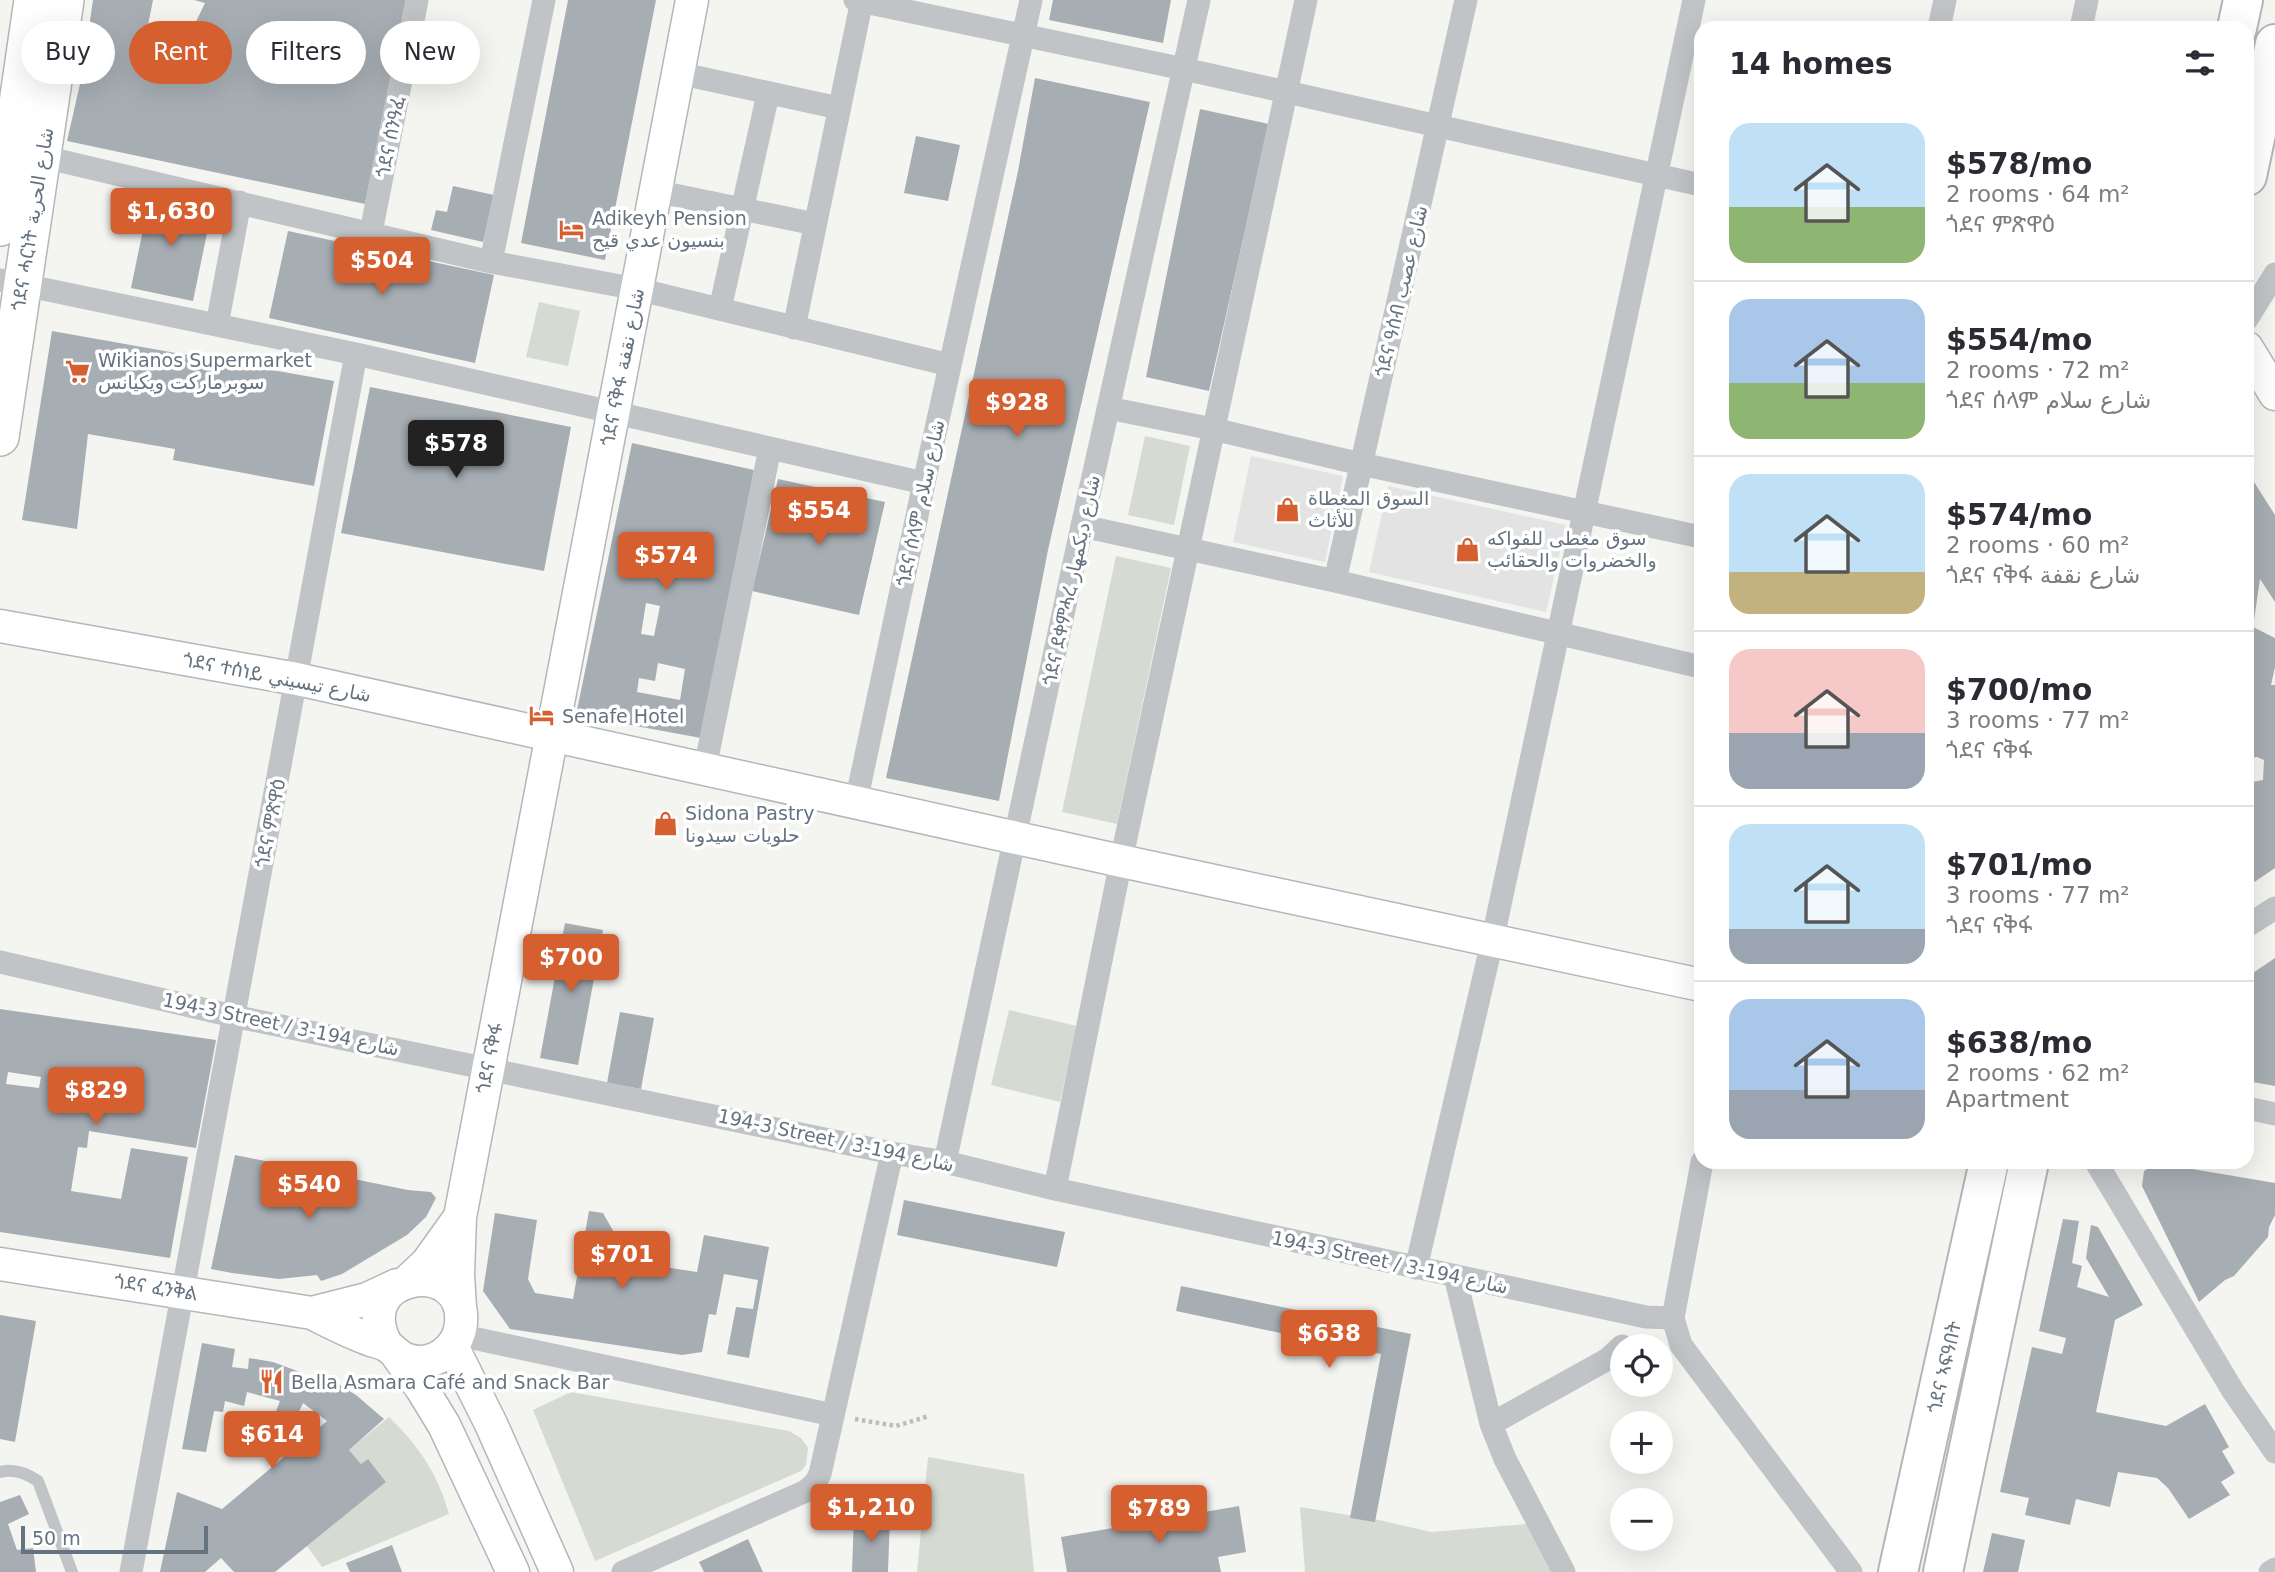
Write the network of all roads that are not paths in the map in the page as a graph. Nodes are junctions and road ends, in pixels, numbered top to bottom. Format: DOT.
graph roads {
  1 [pos="33,0"];
  2 [pos="65,0"];
  3 [pos="417,0"];
  4 [pos="544,0"];
  5 [pos="692,0"];
  6 [pos="860,0"];
  7 [pos="1031,0"];
  8 [pos="1199,0"];
  9 [pos="1307,0"];
  10 [pos="1466,0"];
  11 [pos="1694,0"];
  12 [pos="1945,0"];
  13 [pos="2087,0"];
  14 [pos="2243,0"];
  15 [pos="1940,21"];
  16 [pos="2082,21"];
  17 [pos="2238,21"];
  18 [pos="1023,36"];
  19 [pos="2275,44"];
  20 [pos="1184,69"];
  21 [pos="678,73"];
  22 [pos="1286,92"];
  23 [pos="768,94"];
  24 [pos="839,108"];
  25 [pos="1438,126"];
  26 [pos="2254,143"];
  27 [pos="27,153"];
  28 [pos="1657,175"];
  29 [pos="1694,183"];
  30 [pos="655,191"];
  31 [pos="240,202"];
  32 [pos="743,211"];
  33 [pos="815,224"];
  34 [pos="0,227"];
  35 [pos="371,232"];
  36 [pos="491,262"];
  37 [pos="2275,274"];
  38 [pos="11,283"];
  39 [pos="637,289"];
  40 [pos="2254,308"];
  41 [pos="720,309"];
  42 [pos="216,325"];
  43 [pos="794,328"];
  44 [pos="356,354"];
  45 [pos="2254,360"];
  46 [pos="950,365"];
  47 [pos="2275,394"];
  48 [pos="1108,408"];
  49 [pos="614,413"];
  50 [pos="1213,429"];
  51 [pos="0,438"];
  52 [pos="770,448"];
  53 [pos="1361,464"];
  54 [pos="924,483"];
  55 [pos="1585,510"];
  56 [pos="1082,526"];
  57 [pos="1694,535"];
  58 [pos="1189,550"];
  59 [pos="1335,582"];
  60 [pos="0,626"];
  61 [pos="1560,633"];
  62 [pos="1694,665"];
  63 [pos="297,679"];
  64 [pos="552,735"];
  65 [pos="705,768"];
  66 [pos="856,802"];
  67 [pos="1015,836"];
  68 [pos="1121,861"];
  69 [pos="2275,908"];
  70 [pos="2254,922"];
  71 [pos="1492,942"];
  72 [pos="0,962"];
  73 [pos="1694,984"];
  74 [pos="233,1016"];
  75 [pos="487,1067"];
  76 [pos="2254,1110"];
  77 [pos="2275,1114"];
  78 [pos="892,1153"];
  79 [pos="945,1162"];
  80 [pos="1701,1169"];
  81 [pos="1987,1169"];
  82 [pos="2028,1169"];
  83 [pos="2100,1169"];
  84 [pos="1055,1189"];
  85 [pos="460,1217"];
  86 [pos="0,1264"];
  87 [pos="1416,1268"];
  88 [pos="1455,1276"];
  89 [pos="403,1283"];
  90 [pos="184,1291"];
  91 [pos="312,1313"];
  92 [pos="1646,1317"];
  93 [pos="1672,1318"];
  94 [pos="457,1329"];
  95 [pos="1634,1334"];
  96 [pos="392,1350"];
  97 [pos="1610,1357"];
  98 [pos="833,1415"];
  99 [pos="1491,1424"];
  100 [pos="1928,1438"];
  101 [pos="1970,1448"];
  102 [pos="2275,1452"];
  103 [pos="0,1472"];
  104 [pos="2275,1569"];
  105 [pos="72,1572"];
  106 [pos="131,1572"];
  107 [pos="513,1572"];
  108 [pos="557,1572"];
  109 [pos="623,1572"];
  110 [pos="1564,1572"];
  111 [pos="1851,1572"];
  112 [pos="1898,1572"];
  113 [pos="1943,1572"];
  114 [pos="2270,1572"];
  1 -- 27 [label="main road, ጎደና ሓርነት شارع الحرية"];
  2 -- 27 [label="main road, ጎደና ሓርነት شارع الحرية"];
  3 -- 35 [label="street, ጎደና ሰንዓፈ"];
  4 -- 36 [label="street"];
  5 -- 21 [label="main road, ጎደና ናቅፋ شارع نقفة"];
  6 -- 18 [label="street"];
  6 -- 24 [label="street"];
  7 -- 18 [label="street, ጎደና ሰላም شارع سلام"];
  8 -- 20 [label="street, ጎደና ደቀምሓረ شارع ديكمهار"];
  9 -- 22 [label="street"];
  10 -- 25 [label="street, ጎደና ዓሰብ شارع عصب"];
  11 -- 28 [label="street"];
  12 -- 15 [label="street"];
  13 -- 16 [label="street"];
  14 -- 17 [label="highway"];
  18 -- 20 [label="street"];
  18 -- 46 [label="street, ጎደና ሰላም شارع سلام"];
  19 -- 26 [label="highway"];
  20 -- 22 [label="street"];
  20 -- 48 [label="street, ጎደና ደቀምሓረ شارع ديكمهار"];
  21 -- 23 [label="street"];
  21 -- 30 [label="main road, ጎደና ናቅፋ شارع نقفة"];
  22 -- 25 [label="street"];
  22 -- 50 [label="street"];
  23 -- 24 [label="street"];
  23 -- 32 [label="street"];
  24 -- 33 [label="street"];
  25 -- 28 [label="street"];
  25 -- 53 [label="street, ጎደና ዓሰብ شارع عصب"];
  27 -- 31 [label="street"];
  27 -- 34 [label="main road, ጎደና ሓርነት شارع الحرية"];
  27 -- 38 [label="main road, ጎደና ሓርነት شارع الحرية"];
  28 -- 29 [label="street"];
  28 -- 55 [label="street"];
  30 -- 32 [label="street"];
  30 -- 39 [label="main road, ጎደና ናቅፋ شارع نقفة"];
  31 -- 35 [label="street"];
  31 -- 42 [label="street"];
  32 -- 33 [label="street"];
  32 -- 41 [label="street"];
  33 -- 43 [label="street"];
  35 -- 36 [label="street"];
  36 -- 39 [label="street"];
  37 -- 40 [label="street"];
  38 -- 42 [label="street"];
  38 -- 51 [label="main road, ጎደና ሓርነት شارع الحرية"];
  39 -- 41 [label="street"];
  39 -- 49 [label="main road, ጎደና ናቅፋ شارع نقفة"];
  41 -- 43 [label="street"];
  42 -- 44 [label="street"];
  43 -- 46 [label="street"];
  44 -- 49 [label="street"];
  44 -- 63 [label="street, ጎደና ምጽዋዕ"];
  45 -- 47 [label="main road"];
  46 -- 54 [label="street, ጎደና ሰላም شارع سلام"];
  48 -- 50 [label="street"];
  48 -- 56 [label="street, ጎደና ደቀምሓረ شارع ديكمهار"];
  49 -- 52 [label="street"];
  49 -- 64 [label="main road, ጎደና ናቅፋ شارع نقفة"];
  50 -- 53 [label="street"];
  50 -- 58 [label="street"];
  52 -- 54 [label="street"];
  52 -- 65 [label="street"];
  53 -- 55 [label="street"];
  53 -- 59 [label="street, ጎደና ዓሰብ شارع عصب"];
  54 -- 66 [label="street, ጎደና ሰላም شارع سلام"];
  55 -- 57 [label="street"];
  55 -- 61 [label="street"];
  56 -- 58 [label="street"];
  56 -- 67 [label="street, ጎደና ደቀምሓረ شارع ديكمهار"];
  58 -- 59 [label="street"];
  58 -- 68 [label="street"];
  59 -- 61 [label="street"];
  60 -- 63 [label="main road, ጎደና ተሰነይ شارع تيسيني"];
  61 -- 62 [label="street"];
  61 -- 71 [label="street"];
  63 -- 64 [label="main road, ጎደና ተሰነይ شارع تيسيني"];
  63 -- 74 [label="street, ጎደና ምጽዋዕ"];
  64 -- 65 [label="main road, ጎደና ተሰነይ شارع تيسيني"];
  64 -- 75 [label="main road, ጎደና ናቅፋ"];
  65 -- 66 [label="main road, ጎደና ተሰነይ شارع تيسيني"];
  66 -- 67 [label="main road, ጎደና ተሰነይ شارع تيسيني"];
  67 -- 68 [label="main road, ጎደና ተሰነይ شارع تيسيني"];
  67 -- 79 [label="street, ጎደና ደቀምሓረ شارع ديكمهار"];
  68 -- 71 [label="main road, ጎደና ተሰነይ شارع تيسيني"];
  68 -- 84 [label="street"];
  69 -- 70 [label="street"];
  71 -- 73 [label="main road, ጎደና ተሰነይ شارع تيسيني"];
  71 -- 87 [label="street"];
  72 -- 74 [label="street, 194-3 Street / شارع 194-3"];
  74 -- 75 [label="street, 194-3 Street / شارع 194-3"];
  74 -- 90 [label="street, ጎደና ምጽዋዕ"];
  75 -- 78 [label="street, 194-3 Street / شارع 194-3"];
  75 -- 85 [label="main road, ጎደና ናቅፋ"];
  76 -- 77 [label="street"];
  78 -- 79 [label="street, 194-3 Street / شارع 194-3"];
  78 -- 98 [label="street"];
  79 -- 84 [label="street, 194-3 Street / شارع 194-3"];
  80 -- 93 [label="street"];
  81 -- 100 [label="highway, ጎደና ኣፍዓበት"];
  82 -- 101 [label="highway"];
  83 -- 102 [label="street"];
  84 -- 87 [label="street, 194-3 Street / شارع 194-3"];
  85 -- 89 [label="main road, ጎደና ናቅፋ"];
  85 -- 94 [label="main road, ጎደና ናቅፋ"];
  86 -- 90 [label="main road, ጎደና ፈንቅል"];
  87 -- 88 [label="street, 194-3 Street / شارع 194-3"];
  88 -- 92 [label="street, 194-3 Street / شارع 194-3"];
  88 -- 99 [label="street"];
  89 -- 91 [label="main road, ጎደና ፈንቅል"];
  89 -- 94 [label="main road"];
  89 -- 96 [label="main road"];
  90 -- 91 [label="main road, ጎደና ፈንቅል"];
  90 -- 106 [label="street, ጎደና ምጽዋዕ"];
  91 -- 96 [label="main road, ጎደና ፈንቅል"];
  92 -- 93 [label="street, 194-3 Street / شارع 194-3"];
  92 -- 95 [label="street"];
  93 -- 111 [label="street"];
  94 -- 96 [label="main road"];
  94 -- 98 [label="street"];
  94 -- 108 [label="main road, ጎደና ናቅፋ"];
  96 -- 107 [label="main road"];
  97 -- 99 [label="street"];
  98 -- 109 [label="street"];
  99 -- 110 [label="street"];
  100 -- 101 [label="highway"];
  100 -- 112 [label="highway, ጎደና ኣፍዓበት"];
  101 -- 113 [label="highway"];
  103 -- 105 [label="lane"];
  104 -- 114 [label="street"];
}
